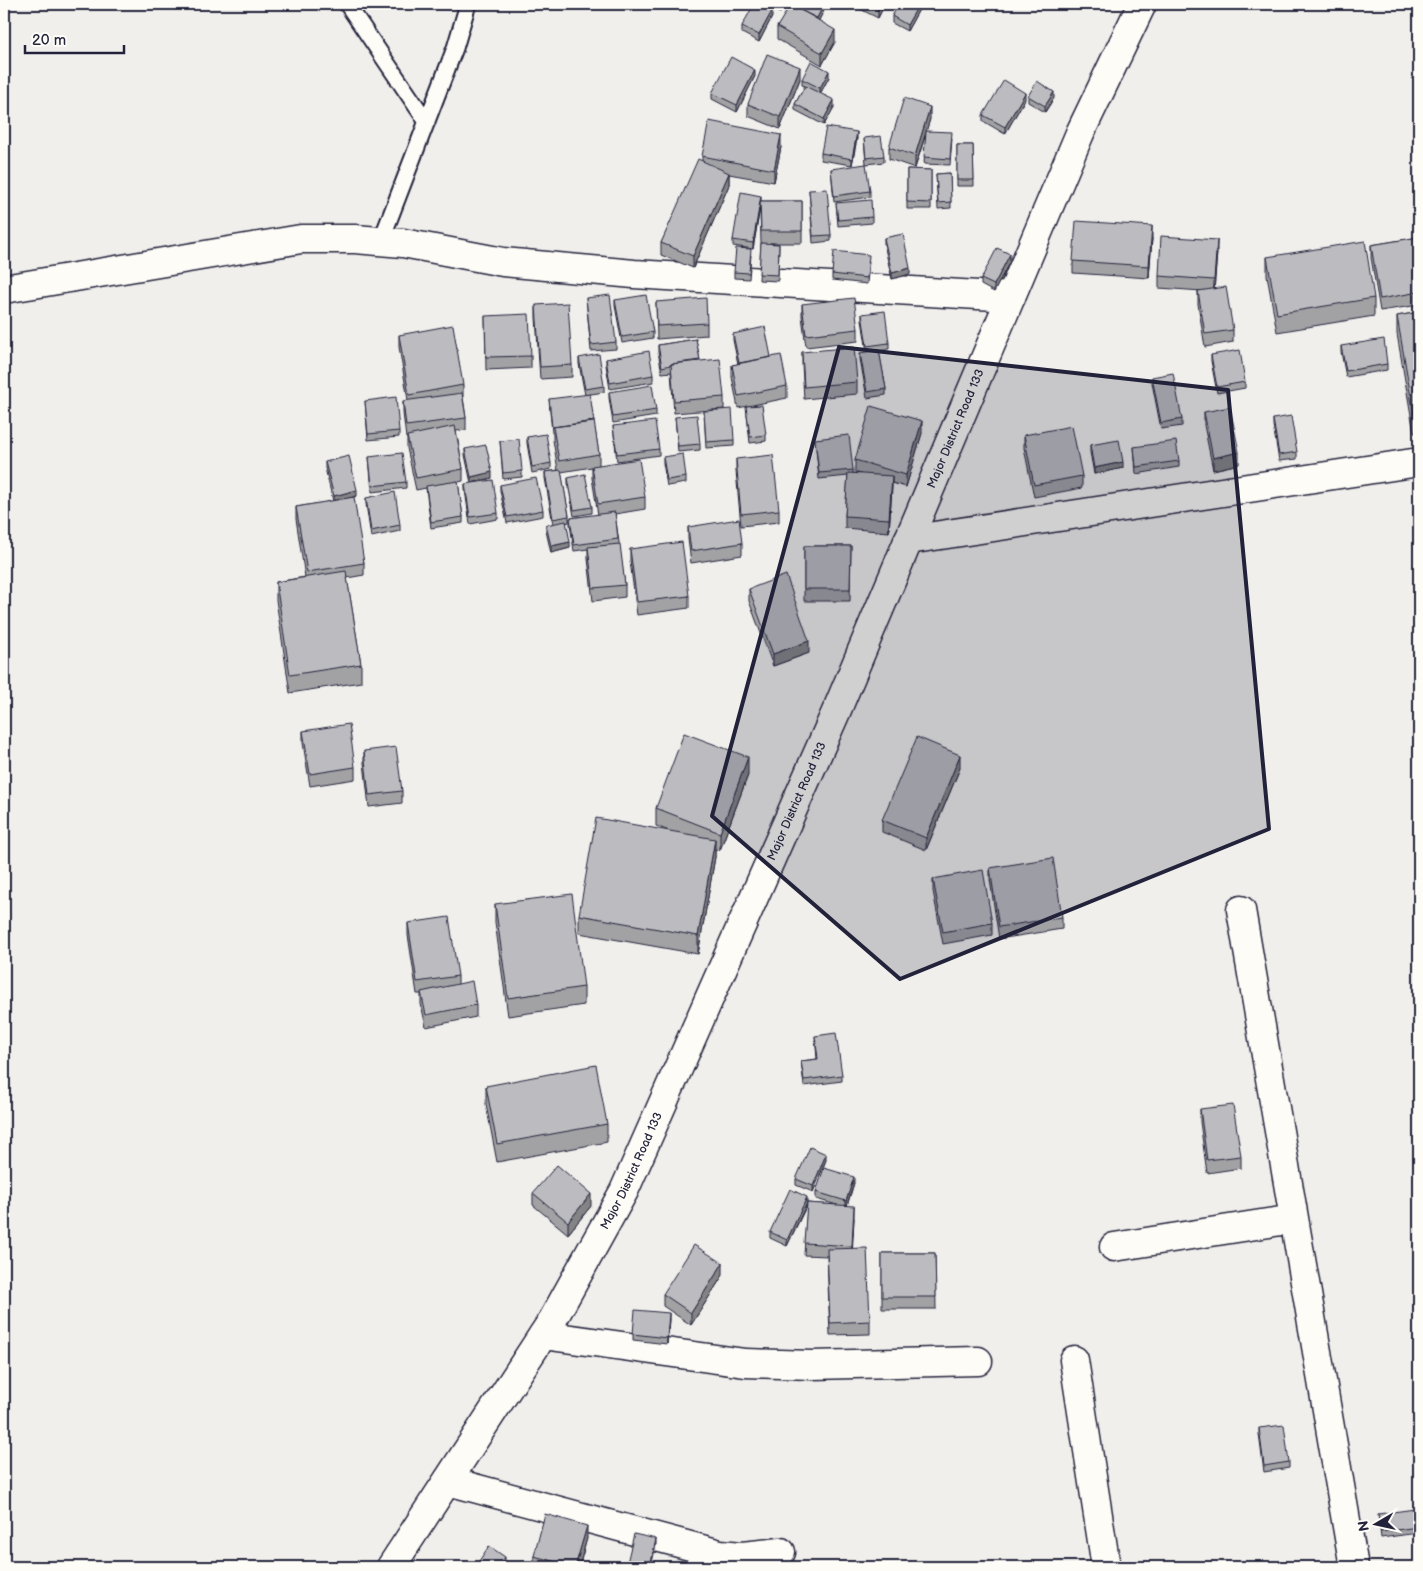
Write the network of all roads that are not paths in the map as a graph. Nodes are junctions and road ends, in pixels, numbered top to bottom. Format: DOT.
graph roads {
  1 [pos="347,4"];
  2 [pos="468,4"];
  3 [pos="1142,4"];
  4 [pos="427,122"];
  5 [pos="381,241"];
  6 [pos="4,289"];
  7 [pos="1011,297"];
  8 [pos="1418,469"];
  9 [pos="908,540"];
  10 [pos="1241,910"];
  11 [pos="1294,1219"];
  12 [pos="1114,1247"];
  13 [pos="543,1335"];
  14 [pos="1074,1360"];
  15 [pos="978,1361"];
  16 [pos="448,1481"];
  17 [pos="781,1552"];
  18 [pos="391,1567"];
  19 [pos="1106,1567"];
  20 [pos="1354,1567"];
  1 -- 4 [label="lane"];
  2 -- 4 [label="lane"];
  3 -- 7 [label="street, Major District Road 133"];
  4 -- 5 [label="lane"];
  5 -- 6 [label="street"];
  5 -- 7 [label="street"];
  7 -- 9 [label="street, Major District Road 133"];
  8 -- 9 [label="street"];
  9 -- 13 [label="street, Major District Road 133"];
  10 -- 11 [label="street"];
  11 -- 12 [label="street"];
  11 -- 20 [label="street"];
  13 -- 15 [label="street"];
  13 -- 16 [label="street, Major District Road 133"];
  14 -- 19 [label="street"];
  16 -- 17 [label="street"];
  16 -- 18 [label="street, Major District Road 133"];
}
